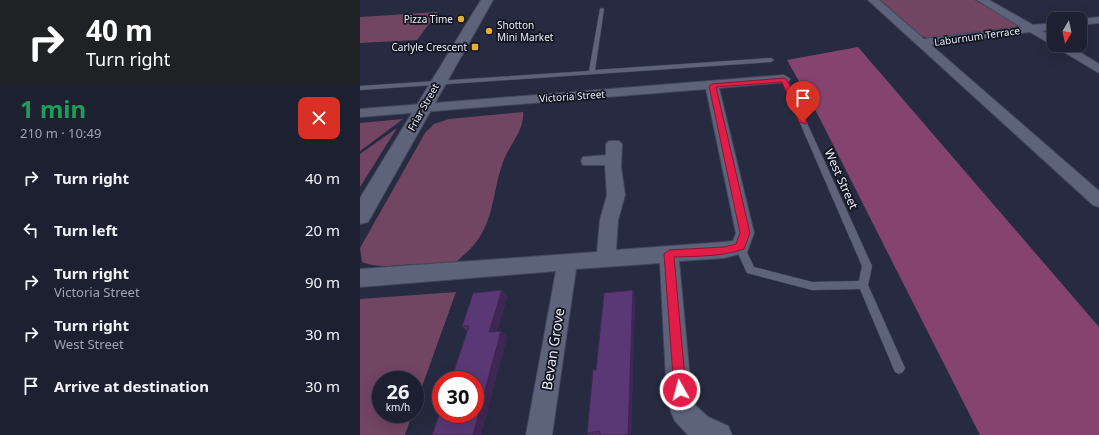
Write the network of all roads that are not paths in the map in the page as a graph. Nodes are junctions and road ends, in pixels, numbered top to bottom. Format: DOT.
graph roads {
  1 [pos="487,0"];
  2 [pos="873,0"];
  3 [pos="982,0"];
  4 [pos="602,9"];
  5 [pos="1099,20"];
  6 [pos="1087,21"];
  7 [pos="1047,27"];
  8 [pos="1032,28"];
  9 [pos="1047,38"];
  10 [pos="922,43"];
  11 [pos="1071,52"];
  12 [pos="771,60"];
  13 [pos="1099,69"];
  14 [pos="592,72"];
  15 [pos="784,80"];
  16 [pos="437,82"];
  17 [pos="712,86"];
  18 [pos="360,88"];
  19 [pos="424,108"];
  20 [pos="360,113"];
  21 [pos="589,161"];
  22 [pos="1099,201"];
  23 [pos="360,216"];
  24 [pos="740,247"];
  25 [pos="669,254"];
  26 [pos="606,260"];
  27 [pos="567,263"];
  28 [pos="360,278"];
  29 [pos="863,285"];
  30 [pos="899,368"];
  31 [pos="539,435"];
  32 [pos="719,435"];
  1 -- 16 [label="street, Friar Street"];
  2 -- 10 [label="street"];
  3 -- 8 [label="street"];
  4 -- 14 [label="lane"];
  5 -- 6 [label="street"];
  7 -- 8 [label="street, Laburnum Terrace"];
  8 -- 9 [label="street"];
  8 -- 10 [label="street, Laburnum Terrace"];
  10 -- 22 [label="street"];
  11 -- 13 [label="street"];
  12 -- 14 [label="lane"];
  14 -- 16 [label="lane"];
  15 -- 17 [label="street, Victoria Street"];
  15 -- 29 [label="lane, West Street"];
  16 -- 18 [label="lane"];
  16 -- 19 [label="street, Friar Street"];
  17 -- 19 [label="street, Victoria Street"];
  17 -- 24 [label="street"];
  19 -- 20 [label="street, Victoria Street"];
  19 -- 23 [label="street, Friar Street"];
  21 -- 26 [label="street"];
  24 -- 25 [label="street"];
  24 -- 29 [label="lane"];
  25 -- 26 [label="street"];
  25 -- 32 [label="street"];
  26 -- 27 [label="street"];
  27 -- 28 [label="street"];
  27 -- 31 [label="street, Bevan Grove"];
  29 -- 30 [label="lane"];
}
